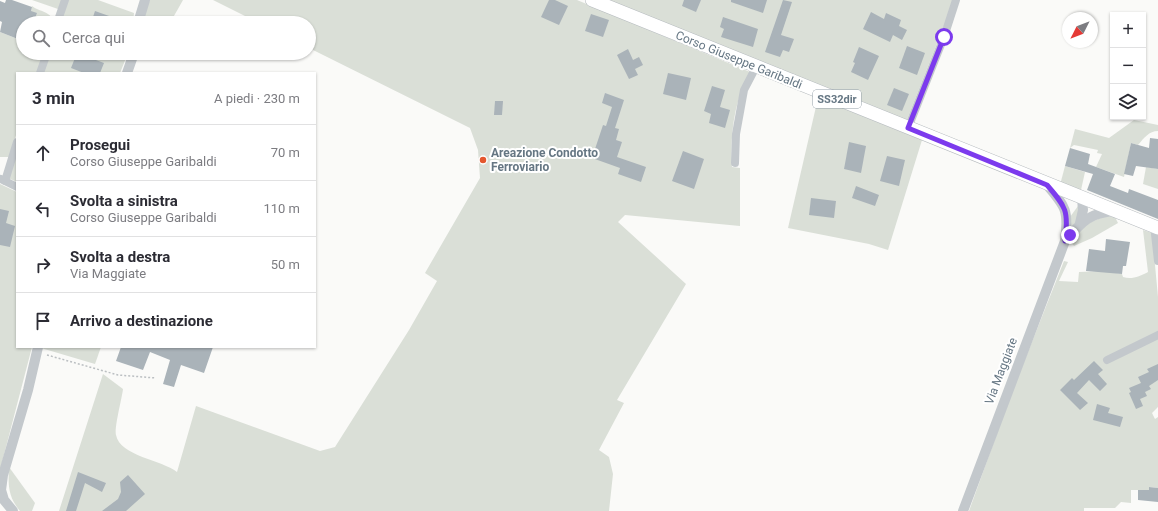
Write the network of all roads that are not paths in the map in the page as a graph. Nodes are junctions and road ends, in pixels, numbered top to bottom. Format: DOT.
graph roads {
  1 [pos="65,0"];
  2 [pos="145,0"];
  3 [pos="592,0"];
  4 [pos="956,0"];
  5 [pos="59,16"];
  6 [pos="140,16"];
  7 [pos="45,60"];
  8 [pos="132,60"];
  9 [pos="756,66"];
  10 [pos="40,72"];
  11 [pos="128,72"];
  12 [pos="908,128"];
  13 [pos="16,145"];
  14 [pos="735,163"];
  15 [pos="2,180"];
  16 [pos="1047,185"];
  17 [pos="16,187"];
  18 [pos="1082,199"];
  19 [pos="1114,211"];
  20 [pos="1067,216"];
  21 [pos="1080,223"];
  22 [pos="1158,228"];
  23 [pos="1065,241"];
  24 [pos="1158,261"];
  25 [pos="1158,335"];
  26 [pos="37,349"];
  27 [pos="1108,360"];
  28 [pos="2,502"];
  29 [pos="13,511"];
  30 [pos="963,511"];
  1 -- 5 [label="street"];
  2 -- 6 [label="street"];
  3 -- 9 [label="main road, Corso Giuseppe Garibaldi / SS32dir"];
  4 -- 12 [label="street"];
  7 -- 10 [label="street"];
  8 -- 11 [label="street"];
  9 -- 12 [label="main road, Corso Giuseppe Garibaldi / SS32dir"];
  9 -- 14 [label="street"];
  12 -- 16 [label="main road, Corso Giuseppe Garibaldi / SS32dir"];
  13 -- 15 [label="street"];
  15 -- 17 [label="street"];
  16 -- 18 [label="main road, Corso Giuseppe Garibaldi / SS32dir"];
  16 -- 20 [label="street, Via Maggiate"];
  18 -- 19 [label="main road, Corso Giuseppe Garibaldi / SS32dir"];
  18 -- 20 [label="street"];
  18 -- 21 [label="street"];
  19 -- 21 [label="street, Via Maggiate"];
  19 -- 22 [label="main road, Corso Giuseppe Garibaldi / SS32dir"];
  20 -- 23 [label="street, Via Maggiate"];
  21 -- 23 [label="street, Via Maggiate"];
  22 -- 24 [label="street, Corso Giuseppe Garibaldi"];
  23 -- 30 [label="street, Via Maggiate"];
  25 -- 27 [label="street"];
  26 -- 28 [label="street"];
  28 -- 29 [label="street"];
}
